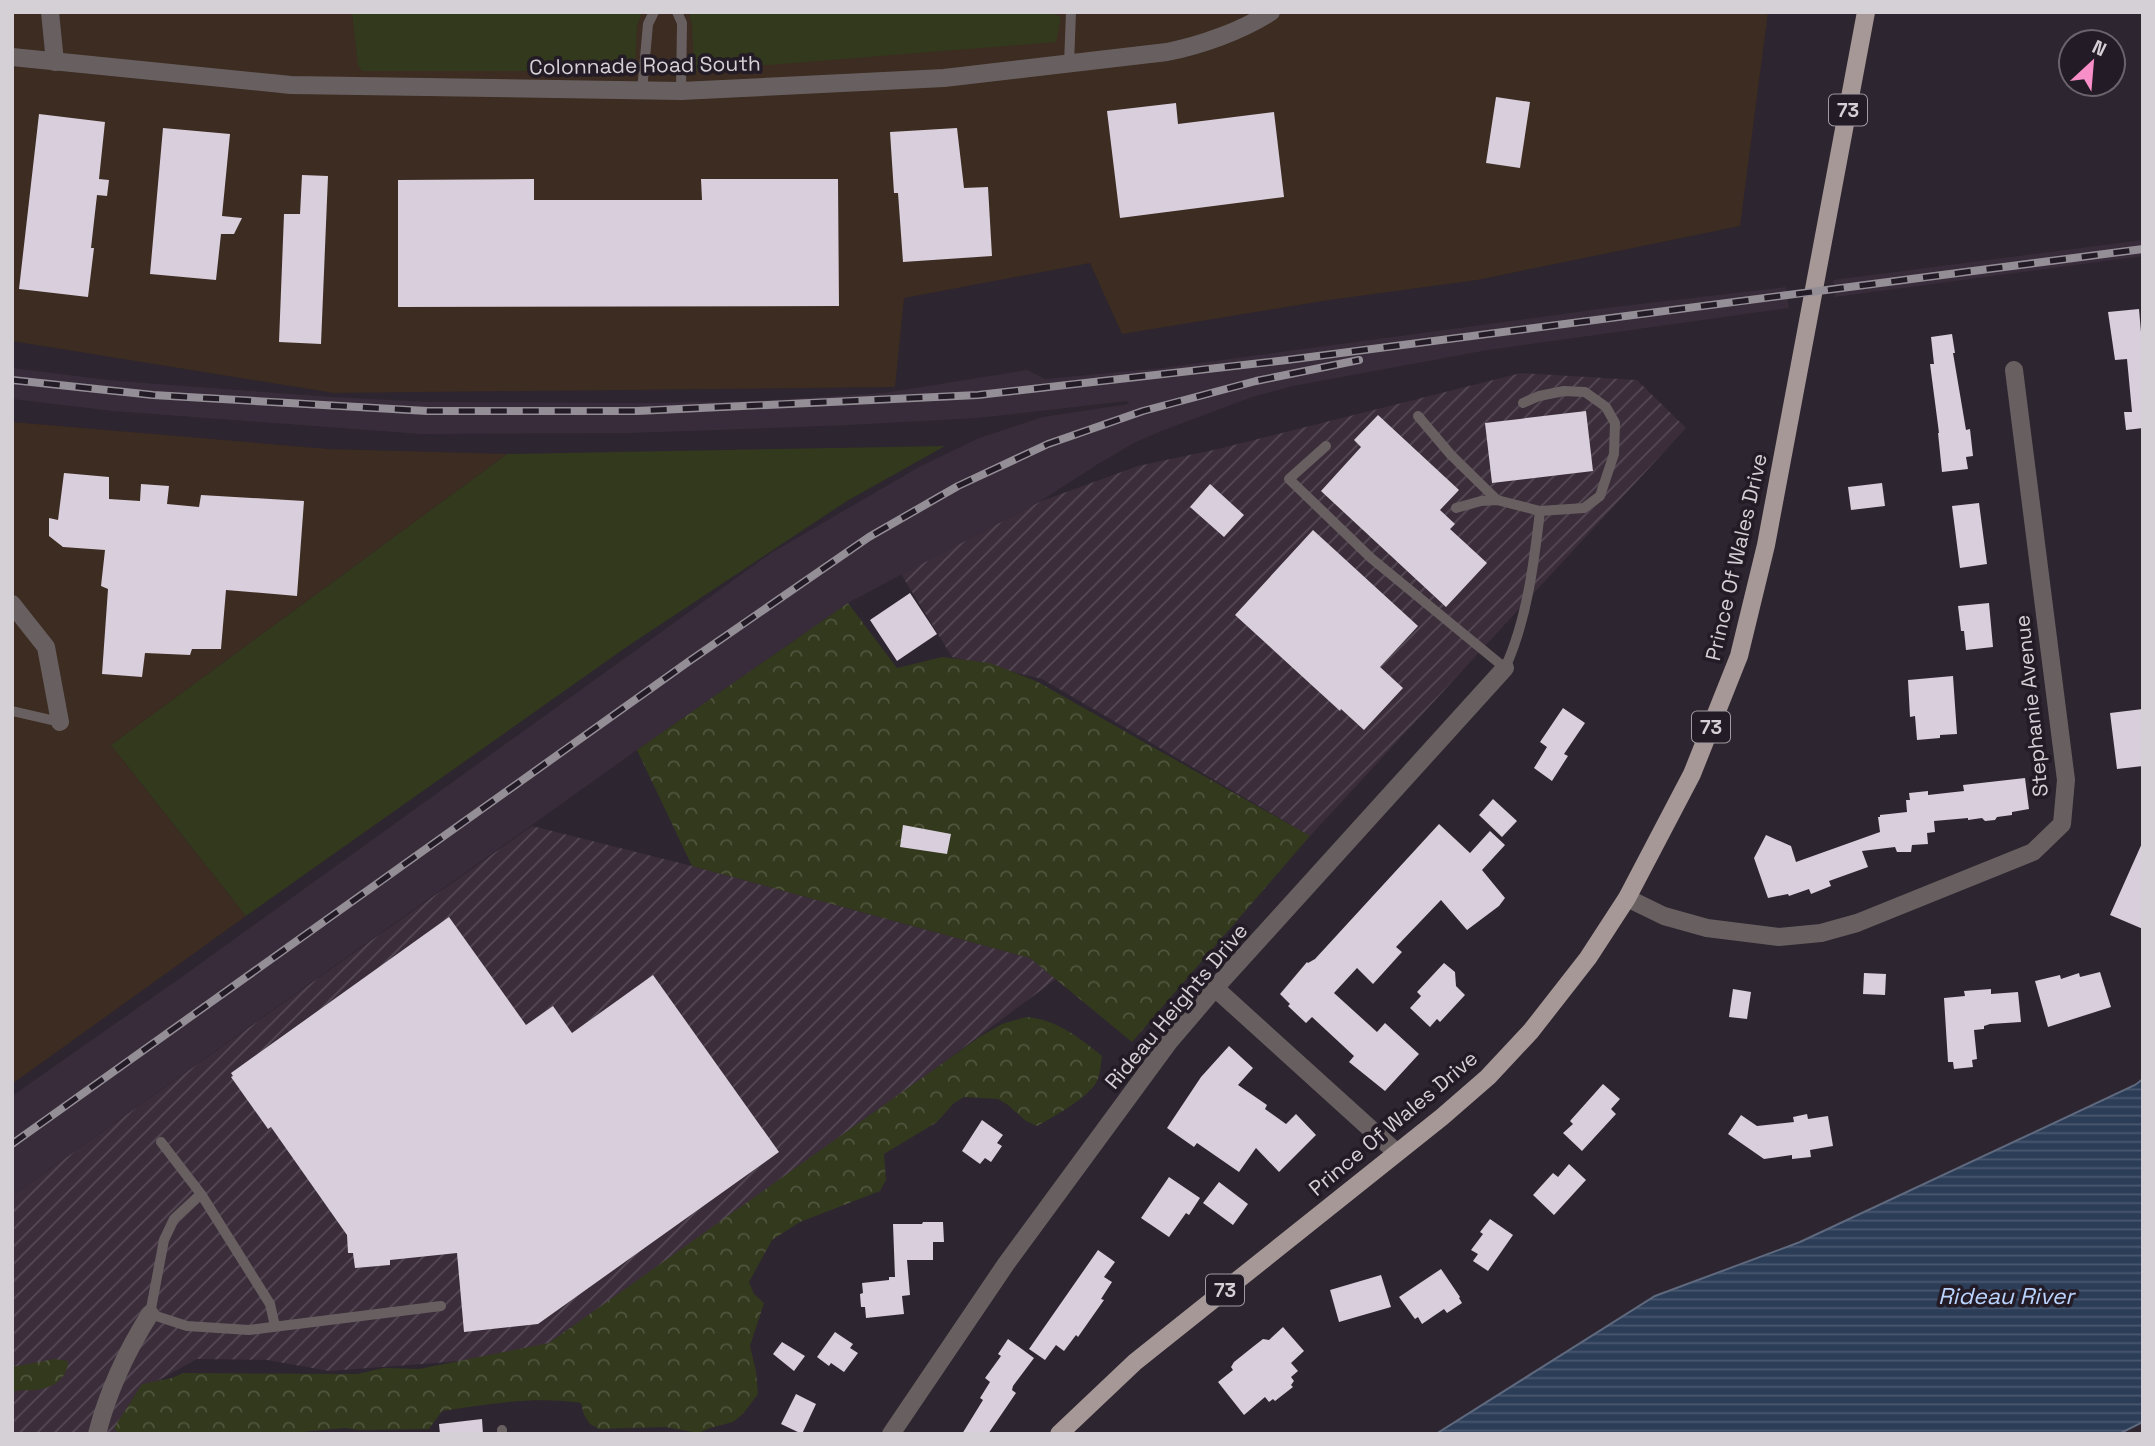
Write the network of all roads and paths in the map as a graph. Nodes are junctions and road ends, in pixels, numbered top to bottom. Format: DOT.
graph roads {
  1 [pos="50,12"];
  2 [pos="654,12"];
  3 [pos="677,12"];
  4 [pos="1071,12"];
  5 [pos="1271,12"];
  6 [pos="1866,12"];
  7 [pos="12,57"];
  8 [pos="55,62"];
  9 [pos="1069,64"];
  10 [pos="642,91"];
  11 [pos="681,91"];
  12 [pos="2014,370"];
  13 [pos="1522,403"];
  14 [pos="1419,416"];
  15 [pos="1326,446"];
  16 [pos="1497,499"];
  17 [pos="1456,508"];
  18 [pos="1540,511"];
  19 [pos="12,604"];
  20 [pos="1505,668"];
  21 [pos="12,711"];
  22 [pos="60,722"];
  23 [pos="1627,898"];
  24 [pos="1215,988"];
  25 [pos="162,1142"];
  26 [pos="1396,1152"];
  27 [pos="201,1194"];
  28 [pos="441,1306"];
  29 [pos="150,1314"];
  30 [pos="275,1326"];
  31 [pos="97,1434"];
  32 [pos="891,1434"];
  33 [pos="1059,1434"];
  1 -- 8 [label="street"];
  2 -- 10 [label="lane"];
  3 -- 11 [label="lane"];
  4 -- 9 [label="lane"];
  5 -- 9 [label="street, Colonnade Road South"];
  6 -- 23 [label="main road, Prince Of Wales Drive / 73"];
  7 -- 8 [label="street, Colonnade Road South"];
  8 -- 10 [label="street, Colonnade Road South"];
  9 -- 11 [label="street, Colonnade Road South"];
  10 -- 11 [label="street, Colonnade Road South"];
  12 -- 23 [label="street, Stephanie Avenue"];
  13 -- 18 [label="lane"];
  14 -- 16 [label="lane"];
  15 -- 20 [label="lane"];
  16 -- 17 [label="lane"];
  16 -- 18 [label="lane"];
  18 -- 20 [label="lane"];
  19 -- 22 [label="street"];
  20 -- 24 [label="street, Rideau Heights Drive"];
  21 -- 22 [label="lane"];
  23 -- 26 [label="main road, Prince Of Wales Drive / 73"];
  24 -- 26 [label="street"];
  24 -- 32 [label="street, Rideau Heights Drive"];
  25 -- 27 [label="lane"];
  26 -- 33 [label="main road, Prince Of Wales Drive / 73"];
  27 -- 29 [label="lane"];
  27 -- 30 [label="lane"];
  28 -- 30 [label="lane"];
  29 -- 30 [label="lane"];
  29 -- 31 [label="street"];
}
